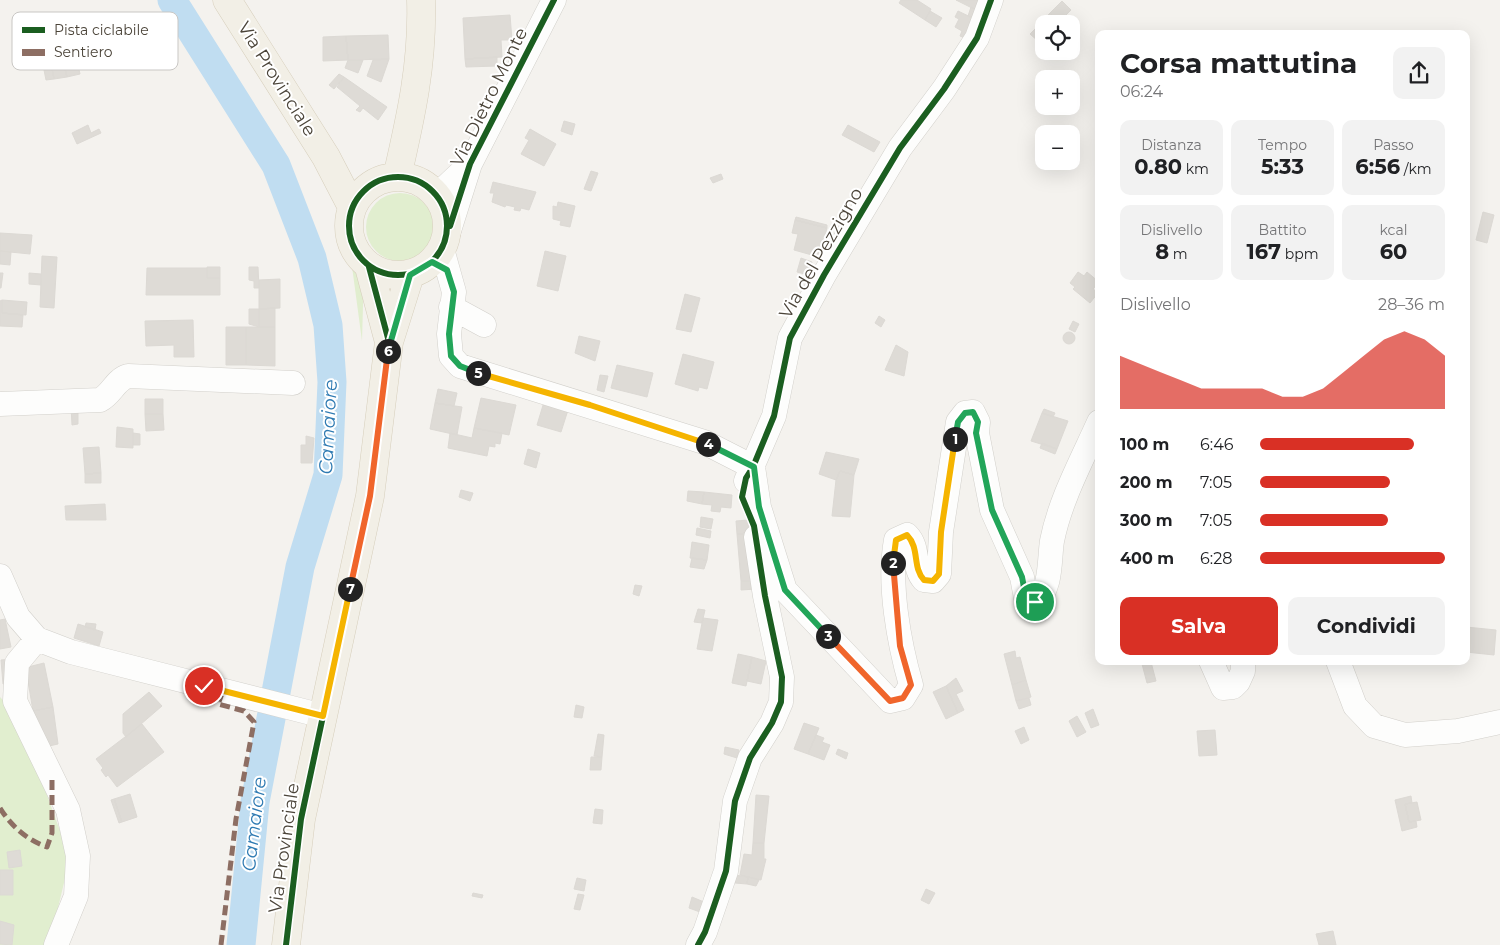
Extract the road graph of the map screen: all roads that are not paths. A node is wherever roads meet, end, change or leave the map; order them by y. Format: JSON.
{"nodes":[{"id":1,"x":227,"y":0,"type":"edge"},
{"id":2,"x":421,"y":0,"type":"edge"},
{"id":3,"x":554,"y":0,"type":"edge"},
{"id":4,"x":991,"y":0,"type":"edge"},
{"id":5,"x":416,"y":99,"type":"junction"},
{"id":6,"x":470,"y":164,"type":"junction"},
{"id":7,"x":397,"y":177,"type":"junction"},
{"id":8,"x":430,"y":189,"type":"junction"},
{"id":9,"x":360,"y":197,"type":"junction"},
{"id":10,"x":436,"y":259,"type":"junction"},
{"id":11,"x":370,"y":267,"type":"junction"},
{"id":12,"x":451,"y":308,"type":"junction"},
{"id":13,"x":484,"y":325,"type":"dead end"},
{"id":14,"x":389,"y":342,"type":"junction"},
{"id":15,"x":293,"y":383,"type":"dead end"},
{"id":16,"x":0,"y":404,"type":"edge"},
{"id":17,"x":1095,"y":431,"type":"edge"},
{"id":18,"x":754,"y":467,"type":"junction"},
{"id":19,"x":0,"y":576,"type":"edge"},
{"id":20,"x":37,"y":639,"type":"junction"},
{"id":21,"x":1213,"y":665,"type":"edge"},
{"id":22,"x":1242,"y":665,"type":"edge"},
{"id":23,"x":1340,"y":665,"type":"edge"},
{"id":24,"x":323,"y":716,"type":"junction"},
{"id":25,"x":1500,"y":722,"type":"edge"},
{"id":26,"x":56,"y":945,"type":"edge"},
{"id":27,"x":286,"y":945,"type":"edge"},
{"id":28,"x":698,"y":945,"type":"edge"}],
"edges":[{"from":1,"to":9,"type":"main road","name":"Via Provinciale"},
{"from":2,"to":5,"type":"main road"},
{"from":3,"to":6,"type":"street","name":"Via Dietro Monte"},
{"from":4,"to":18,"type":"street","name":"Via del Pezzigno"},
{"from":5,"to":7,"type":"main road"},
{"from":5,"to":8,"type":"main road","name":"Via Provinciale"},
{"from":6,"to":8,"type":"street","name":"Via Dietro Monte"},
{"from":6,"to":10,"type":"street","name":"Via Dietro Monte"},
{"from":7,"to":8,"type":"main road"},
{"from":7,"to":9,"type":"main road"},
{"from":8,"to":10,"type":"main road","name":"Via Provinciale"},
{"from":9,"to":11,"type":"main road","name":"Via Provinciale"},
{"from":10,"to":11,"type":"main road","name":"Via Provinciale"},
{"from":10,"to":12,"type":"street"},
{"from":10,"to":14,"type":"main road","name":"Via Provinciale"},
{"from":11,"to":14,"type":"main road","name":"Via Provinciale"},
{"from":12,"to":13,"type":"street"},
{"from":12,"to":18,"type":"street"},
{"from":14,"to":24,"type":"main road","name":"Via Provinciale"},
{"from":15,"to":16,"type":"street"},
{"from":17,"to":18,"type":"street"},
{"from":18,"to":28,"type":"street","name":"Via del Pezzigno"},
{"from":19,"to":20,"type":"street"},
{"from":20,"to":24,"type":"street"},
{"from":20,"to":26,"type":"street"},
{"from":21,"to":22,"type":"street"},
{"from":23,"to":25,"type":"street"},
{"from":24,"to":27,"type":"main road","name":"Via Provinciale"}]}
